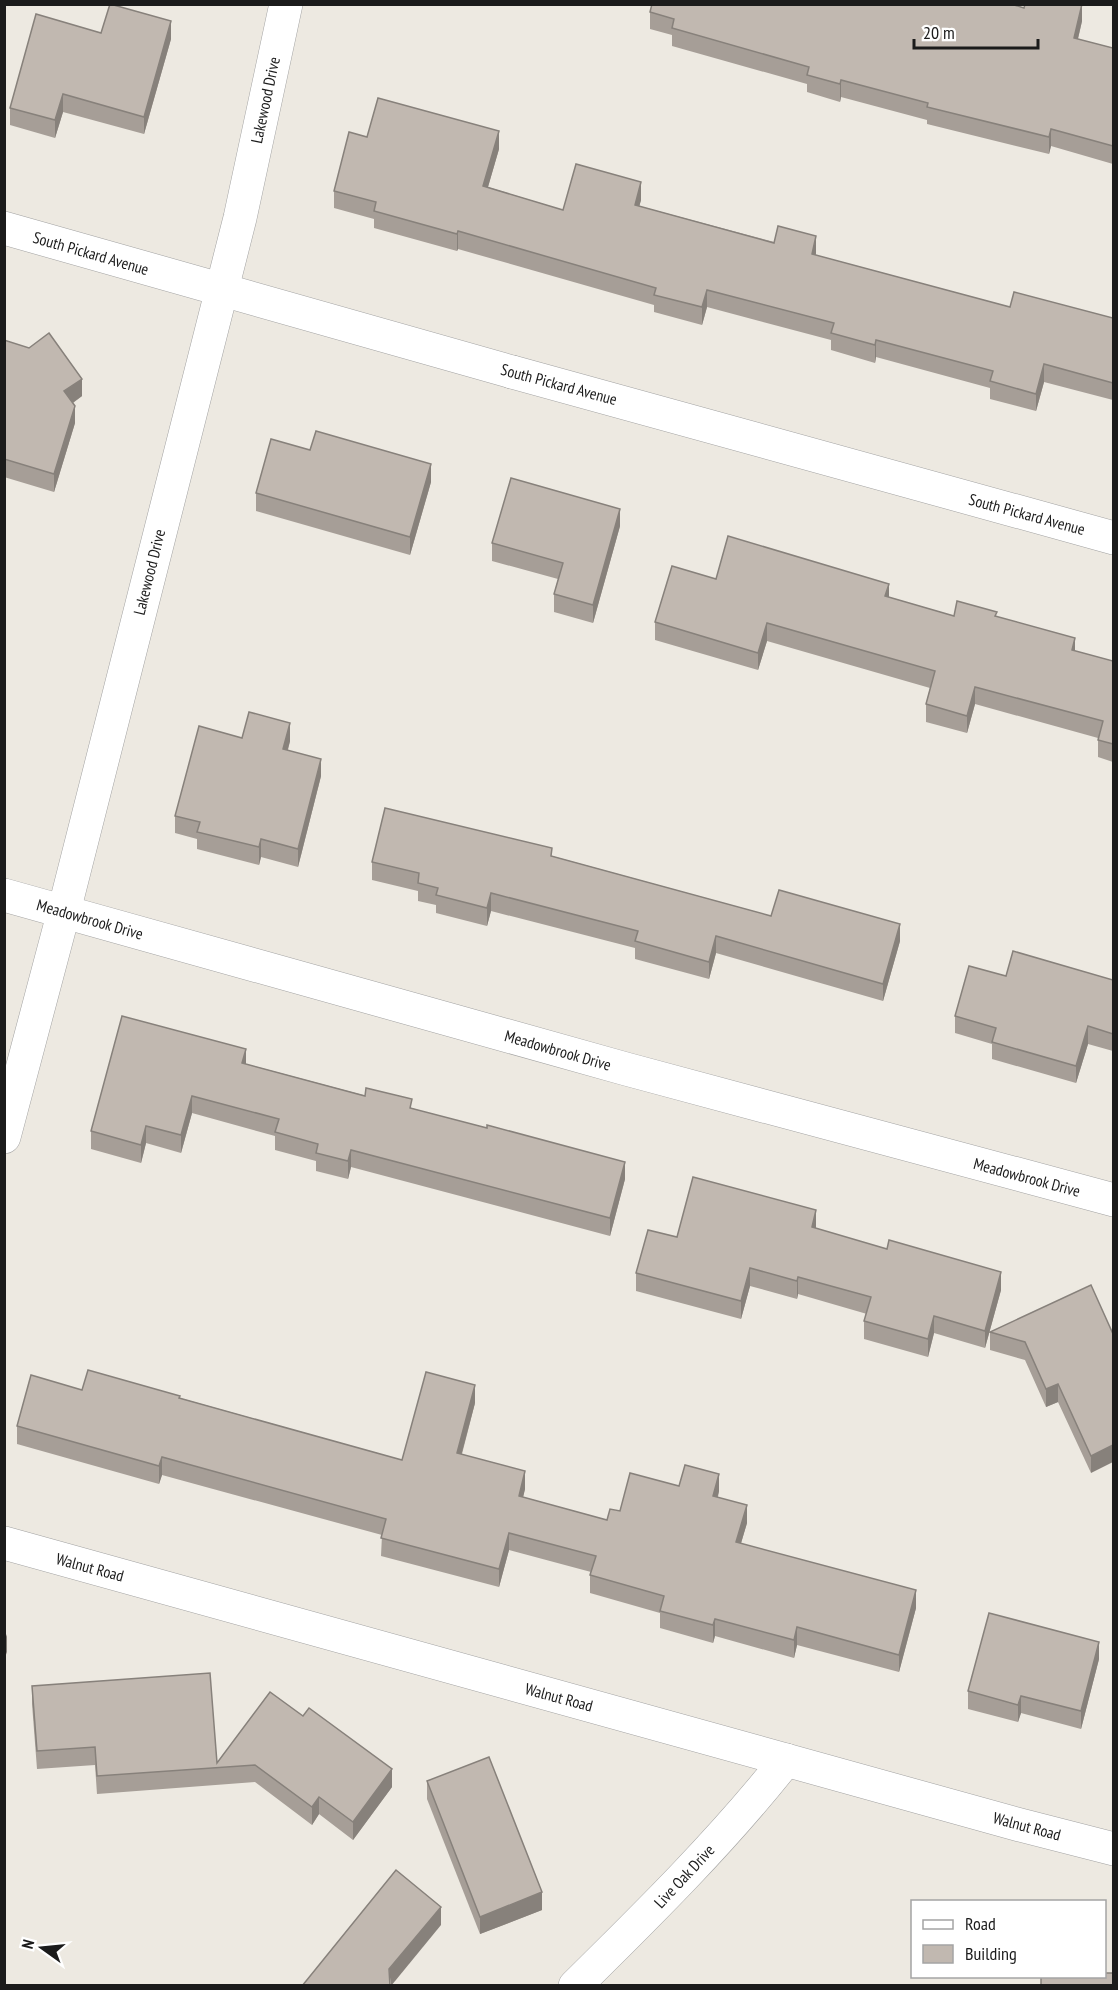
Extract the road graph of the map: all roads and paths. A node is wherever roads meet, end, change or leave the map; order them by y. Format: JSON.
{"nodes":[{"id":1,"x":286,"y":4,"type":"edge"},
{"id":2,"x":4,"y":228,"type":"edge"},
{"id":3,"x":220,"y":290,"type":"junction"},
{"id":4,"x":1113,"y":538,"type":"edge"},
{"id":5,"x":4,"y":895,"type":"edge"},
{"id":6,"x":64,"y":911,"type":"junction"},
{"id":7,"x":4,"y":1137,"type":"edge"},
{"id":8,"x":1113,"y":1200,"type":"edge"},
{"id":9,"x":4,"y":1543,"type":"edge"},
{"id":10,"x":786,"y":1760,"type":"junction"},
{"id":11,"x":1113,"y":1849,"type":"edge"},
{"id":12,"x":575,"y":1986,"type":"edge"}],
"edges":[{"from":1,"to":3,"type":"street","name":"Lakewood Drive"},
{"from":2,"to":3,"type":"street","name":"South Pickard Avenue"},
{"from":3,"to":4,"type":"street","name":"South Pickard Avenue"},
{"from":3,"to":6,"type":"street","name":"Lakewood Drive"},
{"from":5,"to":6,"type":"street","name":"Meadowbrook Drive"},
{"from":6,"to":7,"type":"street","name":"Lakewood Drive"},
{"from":6,"to":8,"type":"street","name":"Meadowbrook Drive"},
{"from":9,"to":10,"type":"street","name":"Walnut Road"},
{"from":10,"to":11,"type":"street","name":"Walnut Road"},
{"from":10,"to":12,"type":"street","name":"Live Oak Drive"}]}
